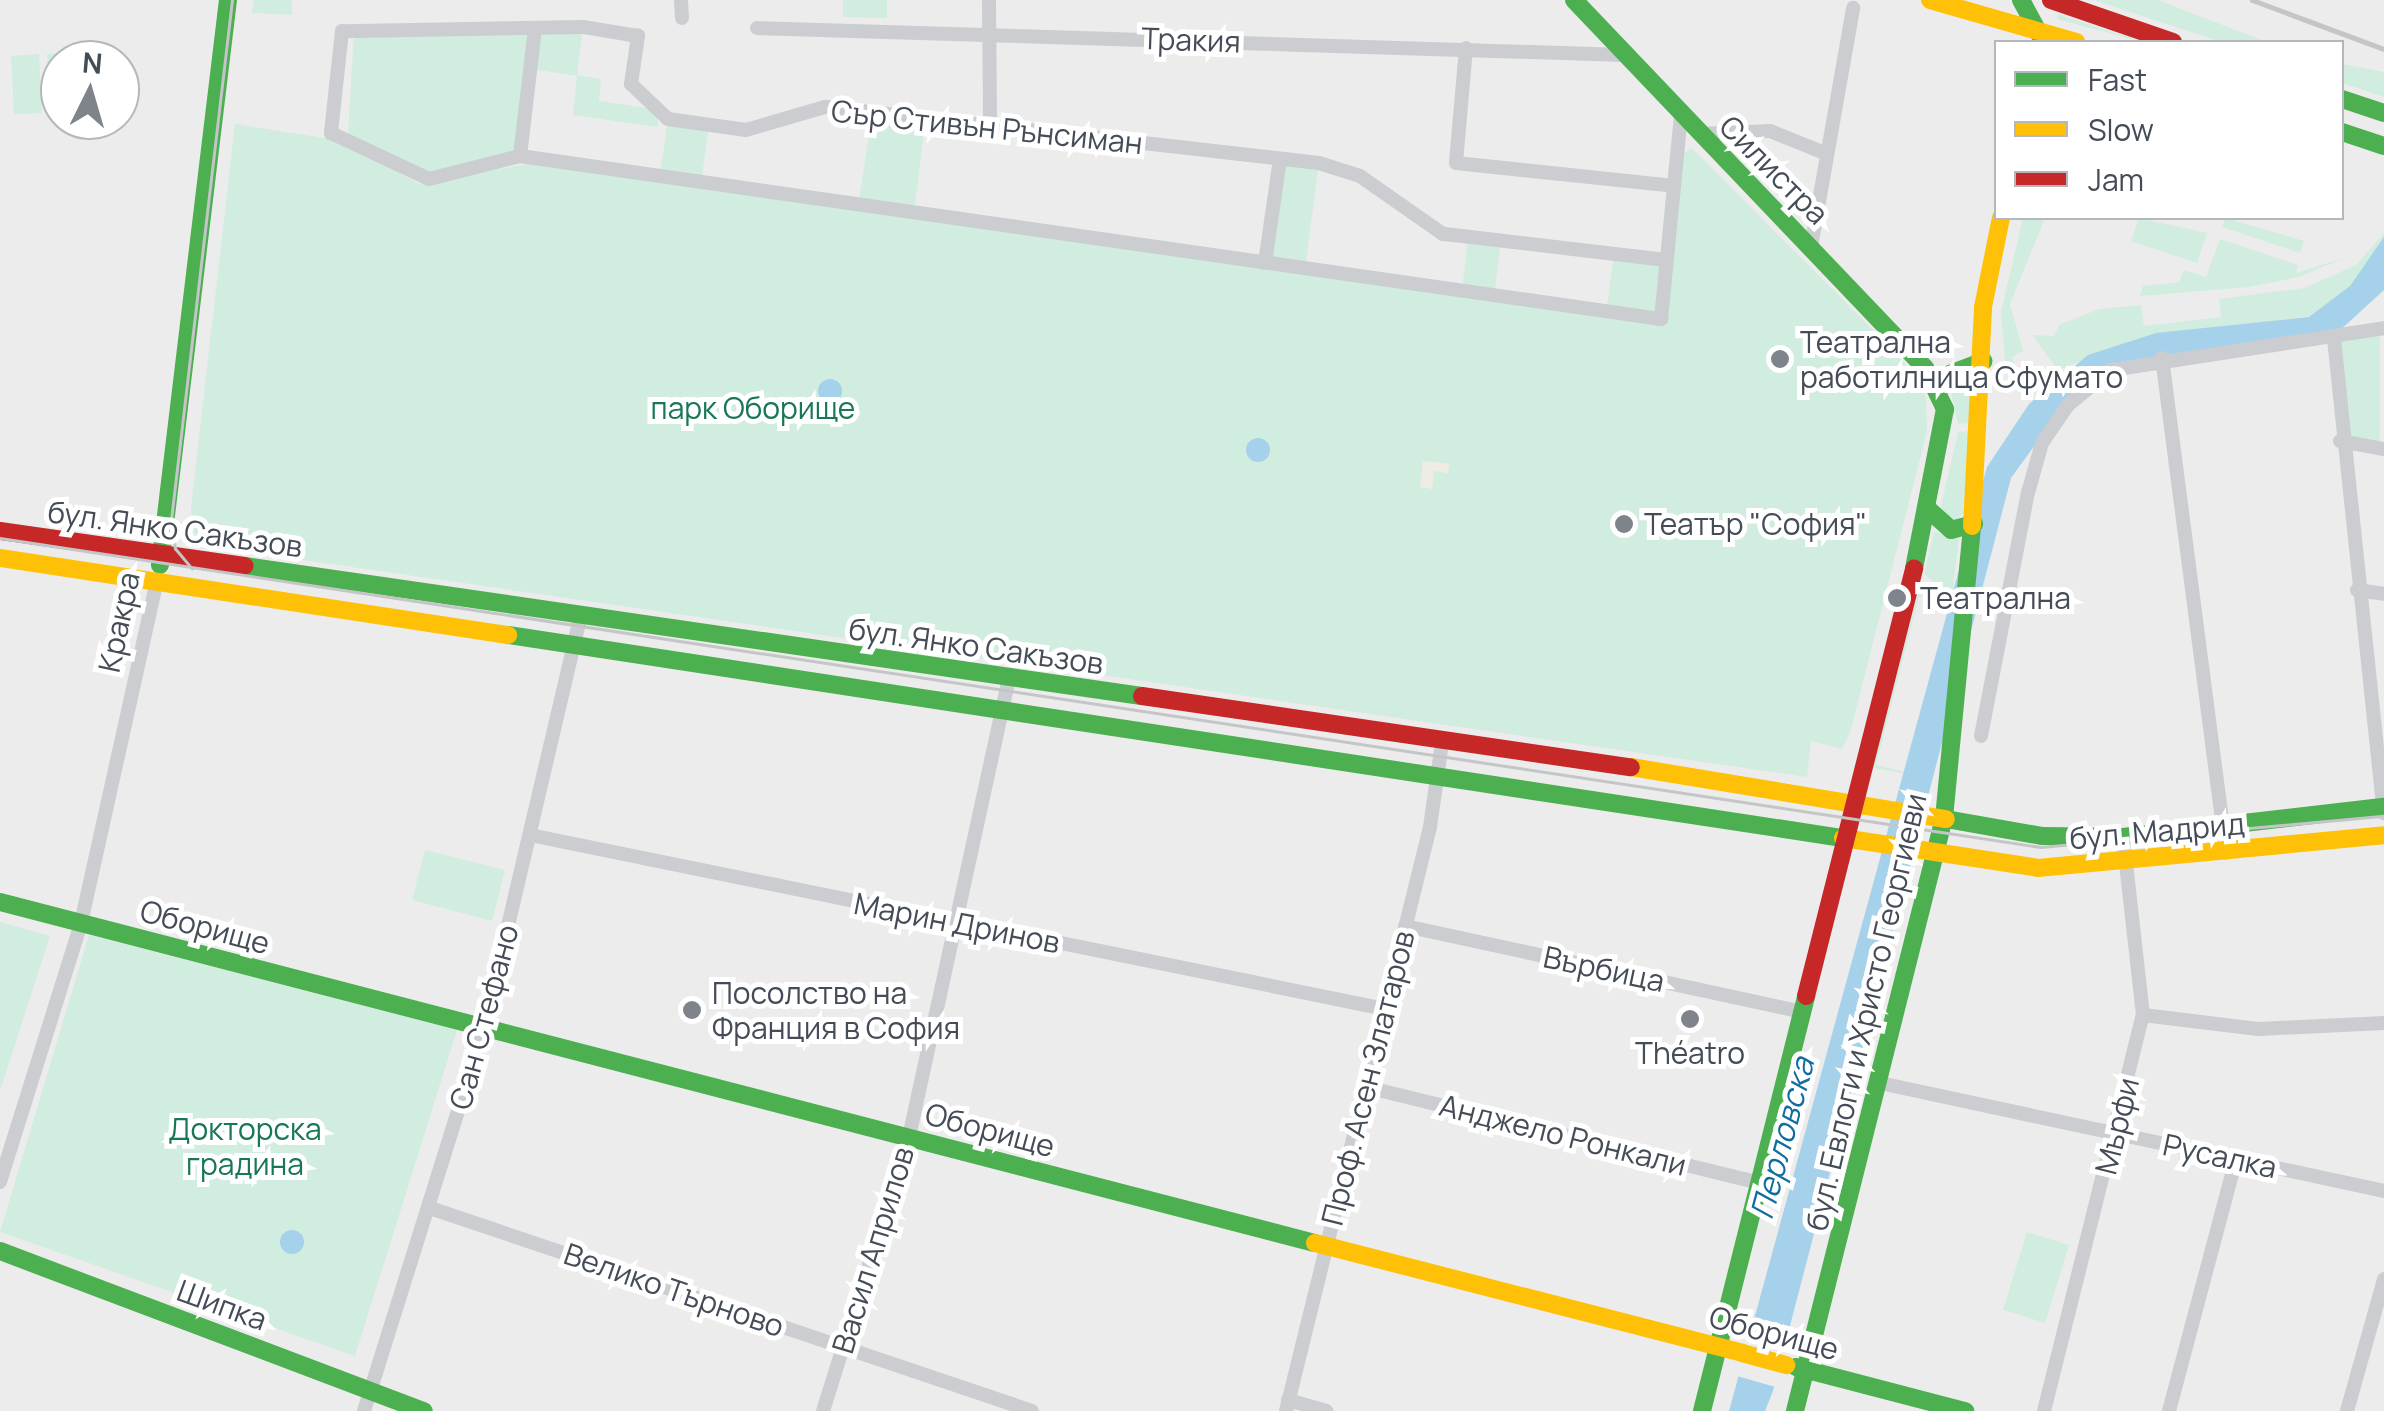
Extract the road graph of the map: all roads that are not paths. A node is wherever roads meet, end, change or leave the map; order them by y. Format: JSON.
{"nodes":[{"id":1,"x":228,"y":0,"type":"edge"},
{"id":2,"x":681,"y":0,"type":"edge"},
{"id":3,"x":989,"y":0,"type":"edge"},
{"id":4,"x":1574,"y":0,"type":"edge"},
{"id":5,"x":1930,"y":0,"type":"edge"},
{"id":6,"x":2021,"y":0,"type":"edge"},
{"id":7,"x":2051,"y":0,"type":"edge"},
{"id":8,"x":1853,"y":8,"type":"dead end"},
{"id":9,"x":682,"y":18,"type":"dead end"},
{"id":10,"x":536,"y":28,"type":"junction"},
{"id":11,"x":758,"y":28,"type":"dead end"},
{"id":12,"x":990,"y":34,"type":"junction"},
{"id":13,"x":2041,"y":38,"type":"edge"},
{"id":14,"x":2167,"y":40,"type":"edge"},
{"id":15,"x":1466,"y":48,"type":"junction"},
{"id":16,"x":1624,"y":56,"type":"junction"},
{"id":17,"x":2344,"y":100,"type":"edge"},
{"id":18,"x":2384,"y":113,"type":"edge"},
{"id":19,"x":1681,"y":114,"type":"junction"},
{"id":20,"x":990,"y":121,"type":"junction"},
{"id":21,"x":2344,"y":133,"type":"edge"},
{"id":22,"x":1699,"y":134,"type":"junction"},
{"id":23,"x":2384,"y":146,"type":"edge"},
{"id":24,"x":1827,"y":154,"type":"junction"},
{"id":25,"x":520,"y":156,"type":"junction"},
{"id":26,"x":1280,"y":159,"type":"junction"},
{"id":27,"x":1674,"y":186,"type":"junction"},
{"id":28,"x":2001,"y":220,"type":"edge"},
{"id":29,"x":1811,"y":247,"type":"junction"},
{"id":30,"x":1666,"y":260,"type":"junction"},
{"id":31,"x":1265,"y":263,"type":"junction"},
{"id":32,"x":2384,"y":328,"type":"edge"},
{"id":33,"x":2334,"y":339,"type":"junction"},
{"id":34,"x":2162,"y":358,"type":"junction"},
{"id":35,"x":1984,"y":362,"type":"junction"},
{"id":36,"x":1934,"y":380,"type":"junction"},
{"id":37,"x":2340,"y":441,"type":"junction"},
{"id":38,"x":2384,"y":449,"type":"edge"},
{"id":39,"x":1928,"y":508,"type":"junction"},
{"id":40,"x":1974,"y":524,"type":"junction"},
{"id":41,"x":0,"y":531,"type":"edge"},
{"id":42,"x":161,"y":554,"type":"junction"},
{"id":43,"x":0,"y":558,"type":"edge"},
{"id":44,"x":157,"y":581,"type":"junction"},
{"id":45,"x":2357,"y":590,"type":"junction"},
{"id":46,"x":2384,"y":594,"type":"edge"},
{"id":47,"x":581,"y":616,"type":"junction"},
{"id":48,"x":575,"y":643,"type":"junction"},
{"id":49,"x":1010,"y":679,"type":"junction"},
{"id":50,"x":1004,"y":706,"type":"junction"},
{"id":51,"x":1982,"y":736,"type":"dead end"},
{"id":52,"x":1442,"y":742,"type":"junction"},
{"id":53,"x":1438,"y":770,"type":"junction"},
{"id":54,"x":1856,"y":802,"type":"junction"},
{"id":55,"x":2384,"y":809,"type":"edge"},
{"id":56,"x":1944,"y":818,"type":"junction"},
{"id":57,"x":2222,"y":826,"type":"junction"},
{"id":58,"x":1848,"y":832,"type":"junction"},
{"id":59,"x":2384,"y":834,"type":"edge"},
{"id":60,"x":530,"y":836,"type":"junction"},
{"id":61,"x":2122,"y":837,"type":"junction"},
{"id":62,"x":1936,"y":849,"type":"junction"},
{"id":63,"x":2226,"y":854,"type":"junction"},
{"id":64,"x":2126,"y":865,"type":"junction"},
{"id":65,"x":0,"y":902,"type":"edge"},
{"id":66,"x":81,"y":923,"type":"junction"},
{"id":67,"x":958,"y":924,"type":"junction"},
{"id":68,"x":1405,"y":926,"type":"junction"},
{"id":69,"x":1385,"y":1009,"type":"junction"},
{"id":70,"x":1804,"y":1012,"type":"junction"},
{"id":71,"x":2143,"y":1015,"type":"junction"},
{"id":72,"x":2384,"y":1023,"type":"edge"},
{"id":73,"x":484,"y":1028,"type":"junction"},
{"id":74,"x":1880,"y":1082,"type":"junction"},
{"id":75,"x":1366,"y":1087,"type":"junction"},
{"id":76,"x":2116,"y":1133,"type":"junction"},
{"id":77,"x":908,"y":1137,"type":"junction"},
{"id":78,"x":2236,"y":1160,"type":"junction"},
{"id":79,"x":0,"y":1182,"type":"edge"},
{"id":80,"x":1761,"y":1183,"type":"junction"},
{"id":81,"x":2384,"y":1191,"type":"edge"},
{"id":82,"x":430,"y":1208,"type":"junction"},
{"id":83,"x":1326,"y":1246,"type":"junction"},
{"id":84,"x":0,"y":1251,"type":"edge"},
{"id":85,"x":2384,"y":1279,"type":"edge"},
{"id":86,"x":842,"y":1347,"type":"junction"},
{"id":87,"x":1720,"y":1348,"type":"junction"},
{"id":88,"x":1807,"y":1370,"type":"junction"},
{"id":89,"x":372,"y":1391,"type":"junction"},
{"id":90,"x":1287,"y":1406,"type":"edge"},
{"id":91,"x":364,"y":1411,"type":"edge"},
{"id":92,"x":424,"y":1411,"type":"edge"},
{"id":93,"x":822,"y":1411,"type":"edge"},
{"id":94,"x":1032,"y":1411,"type":"edge"},
{"id":95,"x":1326,"y":1411,"type":"edge"},
{"id":96,"x":1702,"y":1411,"type":"edge"},
{"id":97,"x":1795,"y":1411,"type":"edge"},
{"id":98,"x":1965,"y":1411,"type":"edge"},
{"id":99,"x":2044,"y":1411,"type":"edge"},
{"id":100,"x":2169,"y":1411,"type":"edge"},
{"id":101,"x":2347,"y":1411,"type":"edge"}],
"edges":[{"from":1,"to":42,"type":"main road","name":"Кракра"},
{"from":2,"to":9,"type":"street"},
{"from":3,"to":12,"type":"street"},
{"from":4,"to":16,"type":"main road","name":"Силистра"},
{"from":5,"to":13,"type":"main road"},
{"from":6,"to":13,"type":"main road"},
{"from":7,"to":14,"type":"main road"},
{"from":8,"to":24,"type":"street"},
{"from":10,"to":20,"type":"street","name":"Сър Стивън Рънсиман"},
{"from":10,"to":25,"type":"street"},
{"from":10,"to":25,"type":"street","name":"Сър Стивън Рънсиман"},
{"from":11,"to":12,"type":"street","name":"Тракия"},
{"from":12,"to":15,"type":"street","name":"Тракия"},
{"from":12,"to":20,"type":"street"},
{"from":15,"to":16,"type":"street","name":"Тракия"},
{"from":15,"to":27,"type":"street"},
{"from":16,"to":19,"type":"main road","name":"Силистра"},
{"from":17,"to":18,"type":"main road"},
{"from":19,"to":22,"type":"main road","name":"Силистра"},
{"from":19,"to":27,"type":"street"},
{"from":20,"to":26,"type":"street","name":"Сър Стивън Рънсиман"},
{"from":21,"to":23,"type":"main road"},
{"from":22,"to":24,"type":"street"},
{"from":22,"to":29,"type":"main road","name":"Силистра"},
{"from":24,"to":29,"type":"street"},
{"from":25,"to":31,"type":"street"},
{"from":26,"to":30,"type":"street","name":"Сър Стивън Рънсиман"},
{"from":26,"to":31,"type":"street"},
{"from":27,"to":30,"type":"street"},
{"from":28,"to":35,"type":"main road","name":"бул. Евлоги и Христо Георгиеви"},
{"from":29,"to":36,"type":"main road","name":"Силистра"},
{"from":30,"to":31,"type":"street"},
{"from":32,"to":33,"type":"street"},
{"from":33,"to":34,"type":"street"},
{"from":33,"to":37,"type":"street"},
{"from":34,"to":51,"type":"street"},
{"from":34,"to":57,"type":"street"},
{"from":35,"to":36,"type":"main road"},
{"from":35,"to":40,"type":"main road","name":"бул. Евлоги и Христо Георгиеви"},
{"from":36,"to":39,"type":"main road","name":"бул. Евлоги и Христо Георгиеви"},
{"from":37,"to":38,"type":"street"},
{"from":37,"to":45,"type":"street"},
{"from":39,"to":40,"type":"main road"},
{"from":39,"to":54,"type":"main road","name":"бул. Евлоги и Христо Георгиеви"},
{"from":40,"to":56,"type":"main road","name":"бул. Евлоги и Христо Георгиеви"},
{"from":41,"to":42,"type":"main road","name":"бул. Янко Сакъзов"},
{"from":42,"to":44,"type":"main road","name":"Кракра"},
{"from":42,"to":47,"type":"main road","name":"бул. Янко Сакъзов"},
{"from":43,"to":44,"type":"main road","name":"бул. Янко Сакъзов"},
{"from":44,"to":48,"type":"main road","name":"бул. Янко Сакъзов"},
{"from":44,"to":66,"type":"street","name":"Кракра"},
{"from":45,"to":46,"type":"street"},
{"from":45,"to":55,"type":"street"},
{"from":47,"to":48,"type":"street","name":"Сан Стефано"},
{"from":47,"to":49,"type":"main road","name":"бул. Янко Сакъзов"},
{"from":48,"to":50,"type":"main road","name":"бул. Янко Сакъзов"},
{"from":48,"to":60,"type":"street","name":"Сан Стефано"},
{"from":49,"to":50,"type":"street","name":"Васил Априлов"},
{"from":49,"to":52,"type":"main road","name":"бул. Янко Сакъзов"},
{"from":50,"to":53,"type":"main road","name":"бул. Янко Сакъзов"},
{"from":50,"to":67,"type":"street","name":"Васил Априлов"},
{"from":52,"to":53,"type":"street","name":"Проф. Асен Златаров"},
{"from":52,"to":54,"type":"main road","name":"бул. Янко Сакъзов"},
{"from":53,"to":58,"type":"main road","name":"бул. Янко Сакъзов"},
{"from":53,"to":68,"type":"street","name":"Проф. Асен Златаров"},
{"from":54,"to":56,"type":"main road","name":"бул. Янко Сакъзов"},
{"from":54,"to":58,"type":"main road","name":"бул. Евлоги и Христо Георгиеви"},
{"from":55,"to":57,"type":"main road","name":"бул. Мадрид"},
{"from":56,"to":61,"type":"main road","name":"бул. Мадрид"},
{"from":56,"to":62,"type":"main road","name":"бул. Евлоги и Христо Георгиеви"},
{"from":57,"to":61,"type":"main road","name":"бул. Мадрид"},
{"from":57,"to":63,"type":"street"},
{"from":58,"to":62,"type":"main road","name":"бул. Янко Сакъзов"},
{"from":58,"to":70,"type":"main road","name":"бул. Евлоги и Христо Георгиеви"},
{"from":59,"to":63,"type":"main road","name":"бул. Мадрид"},
{"from":60,"to":67,"type":"street","name":"Марин Дринов"},
{"from":60,"to":73,"type":"street","name":"Сан Стефано"},
{"from":61,"to":64,"type":"street","name":"Мърфи"},
{"from":62,"to":64,"type":"main road","name":"бул. Мадрид"},
{"from":62,"to":74,"type":"main road","name":"бул. Евлоги и Христо Георгиеви"},
{"from":63,"to":64,"type":"main road","name":"бул. Мадрид"},
{"from":64,"to":71,"type":"street","name":"Мърфи"},
{"from":65,"to":66,"type":"main road","name":"Оборище"},
{"from":66,"to":73,"type":"main road","name":"Оборище"},
{"from":66,"to":79,"type":"street","name":"Кракра"},
{"from":67,"to":69,"type":"street","name":"Марин Дринов"},
{"from":67,"to":77,"type":"street","name":"Васил Априлов"},
{"from":68,"to":69,"type":"street","name":"Проф. Асен Златаров"},
{"from":68,"to":70,"type":"street","name":"Върбица"},
{"from":69,"to":75,"type":"street","name":"Проф. Асен Златаров"},
{"from":70,"to":80,"type":"main road","name":"бул. Евлоги и Христо Георгиеви"},
{"from":71,"to":72,"type":"street"},
{"from":71,"to":76,"type":"street","name":"Мърфи"},
{"from":73,"to":77,"type":"main road","name":"Оборище"},
{"from":73,"to":82,"type":"street","name":"Сан Стефано"},
{"from":74,"to":76,"type":"street","name":"Русалка"},
{"from":74,"to":88,"type":"main road","name":"бул. Евлоги и Христо Георгиеви"},
{"from":75,"to":80,"type":"street","name":"Анджело Ронкали"},
{"from":75,"to":83,"type":"street","name":"Проф. Асен Златаров"},
{"from":76,"to":78,"type":"street","name":"Русалка"},
{"from":76,"to":99,"type":"street","name":"Мърфи"},
{"from":77,"to":83,"type":"main road","name":"Оборище"},
{"from":77,"to":86,"type":"street","name":"Васил Априлов"},
{"from":78,"to":81,"type":"street","name":"Русалка"},
{"from":78,"to":100,"type":"street"},
{"from":80,"to":87,"type":"main road","name":"бул. Евлоги и Христо Георгиеви"},
{"from":82,"to":86,"type":"street","name":"Велико Търново"},
{"from":82,"to":89,"type":"street","name":"Сан Стефано"},
{"from":83,"to":87,"type":"main road","name":"Оборище"},
{"from":83,"to":90,"type":"street","name":"Проф. Асен Златаров"},
{"from":84,"to":89,"type":"main road","name":"Шипка"},
{"from":85,"to":101,"type":"street"},
{"from":86,"to":93,"type":"street","name":"Васил Априлов"},
{"from":86,"to":94,"type":"street","name":"Велико Търново"},
{"from":87,"to":88,"type":"main road","name":"Оборище","bridge":true},
{"from":87,"to":96,"type":"main road","name":"бул. Евлоги и Христо Георгиеви"},
{"from":88,"to":97,"type":"main road","name":"бул. Евлоги и Христо Георгиеви"},
{"from":88,"to":98,"type":"main road","name":"Оборище"},
{"from":89,"to":91,"type":"street","name":"Сан Стефано"},
{"from":89,"to":92,"type":"main road","name":"Шипка"},
{"from":90,"to":95,"type":"street"}]}
